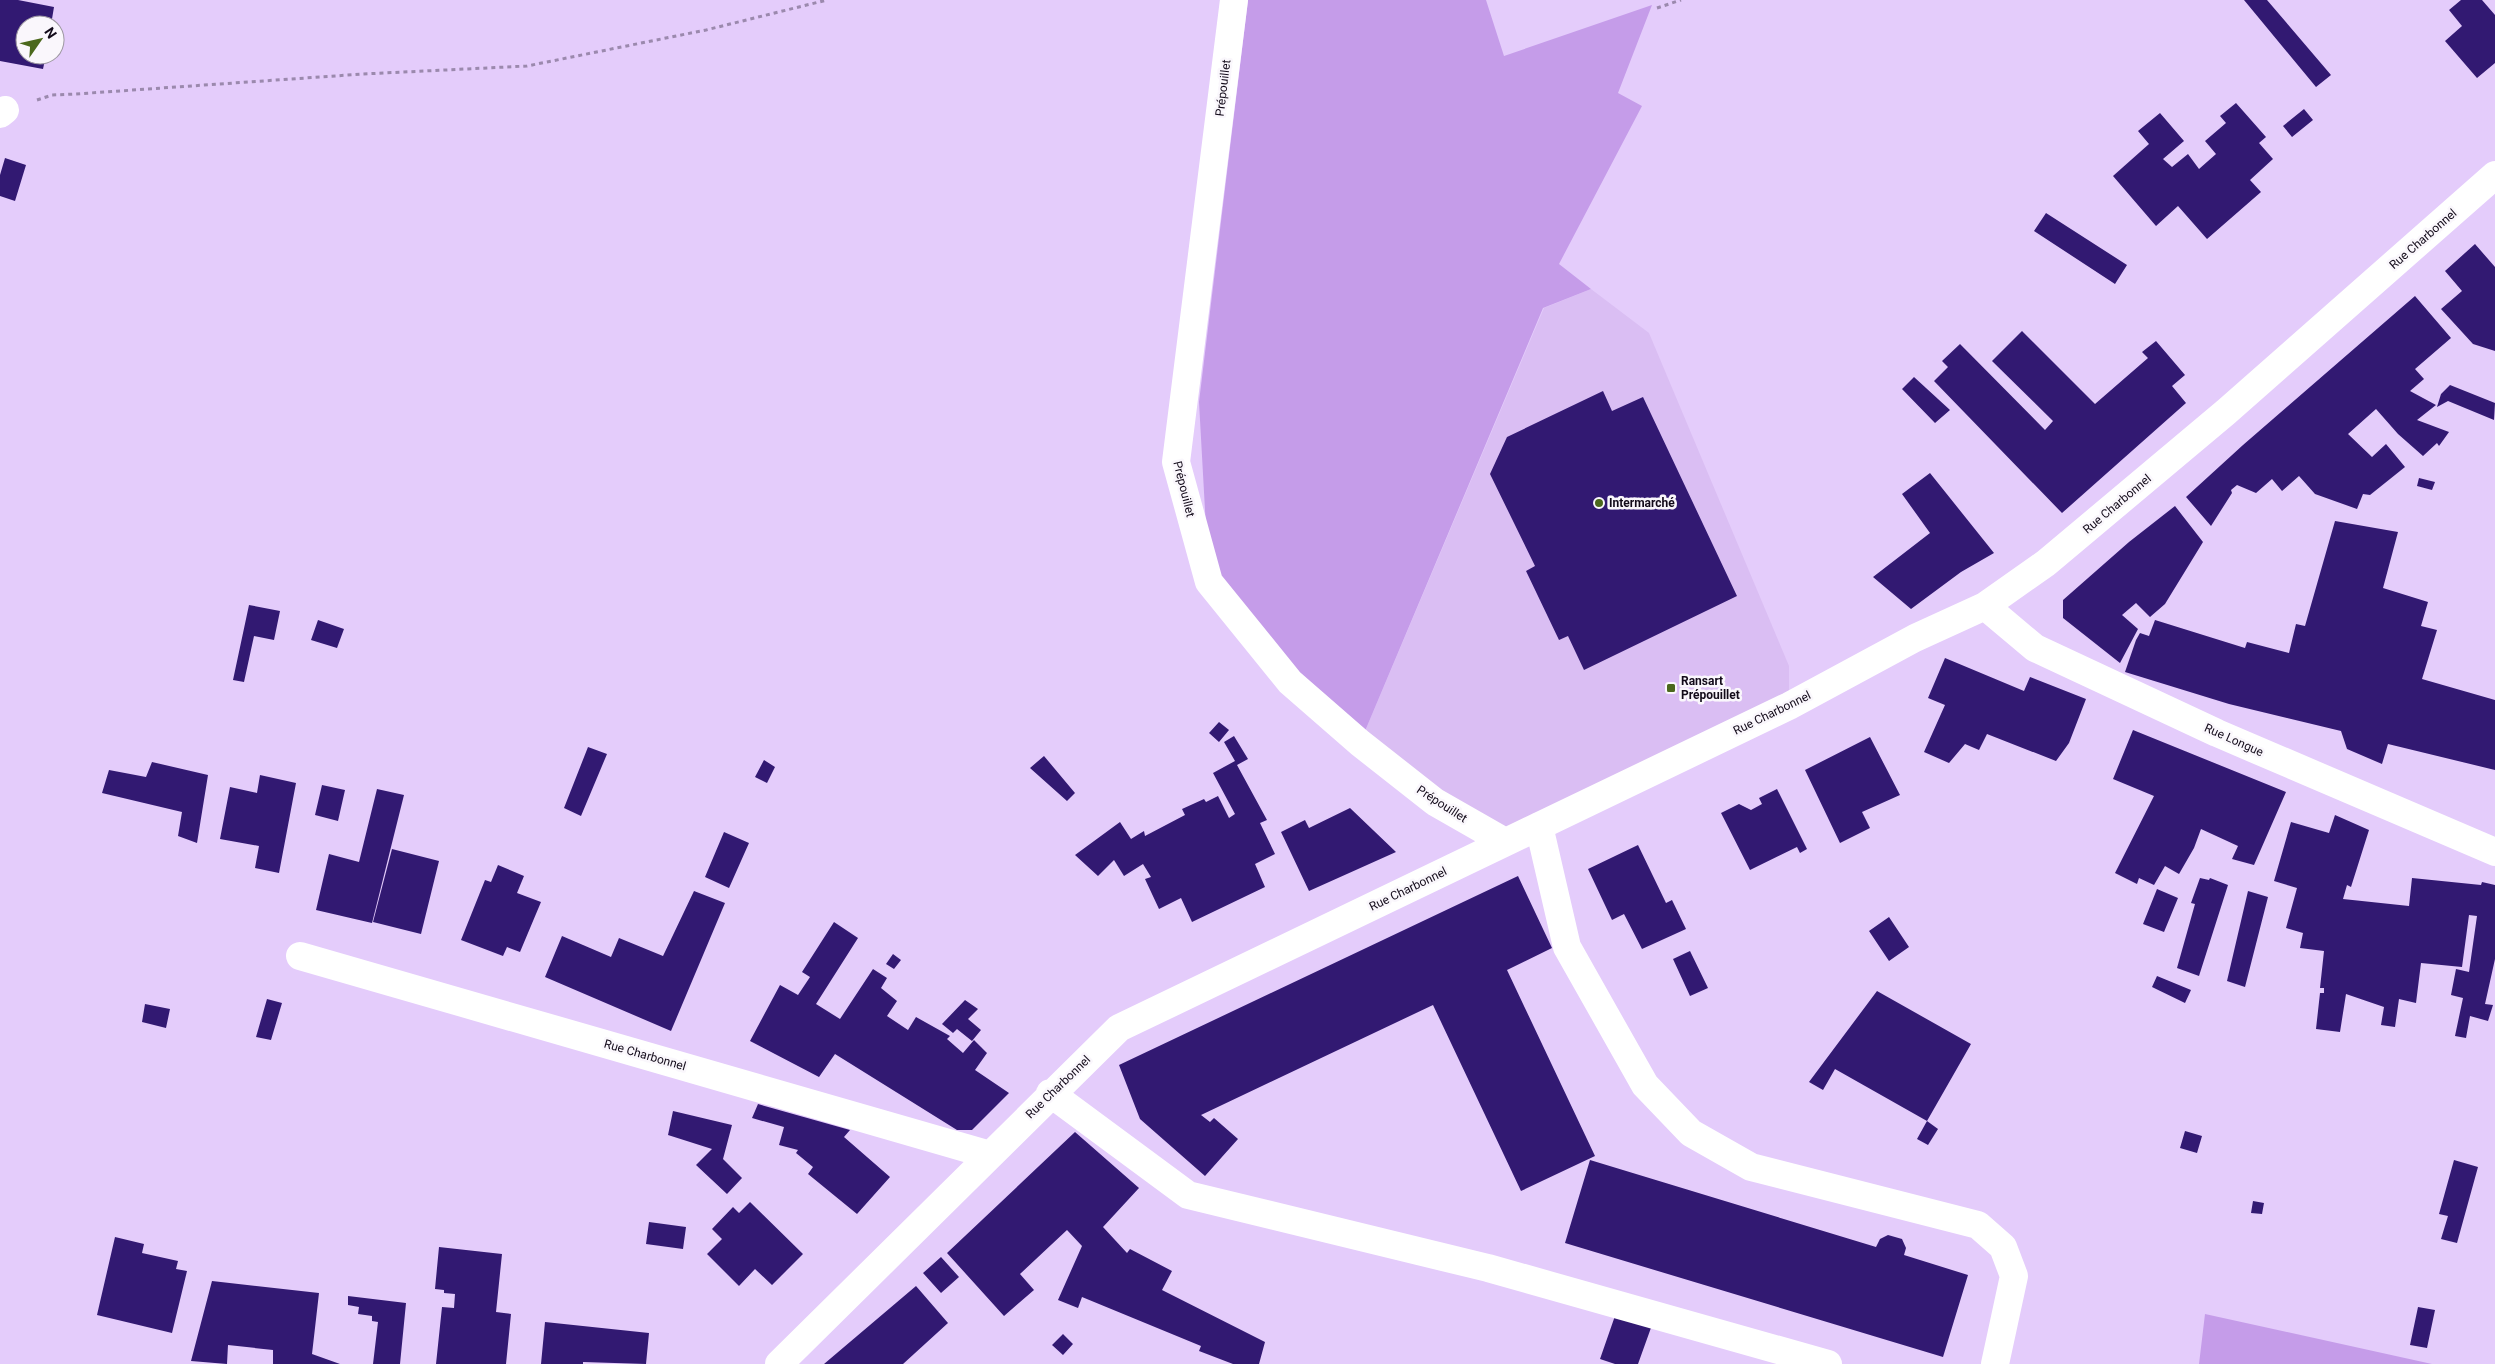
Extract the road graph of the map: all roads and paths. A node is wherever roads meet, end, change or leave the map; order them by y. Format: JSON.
{"nodes":[{"id":1,"x":827,"y":0,"type":"edge"},
{"id":2,"x":1234,"y":0,"type":"edge"},
{"id":3,"x":1680,"y":0,"type":"edge"},
{"id":4,"x":1657,"y":8,"type":"dead end"},
{"id":5,"x":3,"y":112,"type":"edge"},
{"id":6,"x":2495,"y":175,"type":"edge"},
{"id":7,"x":1985,"y":606,"type":"junction"},
{"id":8,"x":1539,"y":826,"type":"junction"},
{"id":9,"x":1505,"y":842,"type":"junction"},
{"id":10,"x":2495,"y":852,"type":"edge"},
{"id":11,"x":300,"y":956,"type":"dead end"},
{"id":12,"x":1050,"y":1093,"type":"junction"},
{"id":13,"x":990,"y":1155,"type":"junction"},
{"id":14,"x":778,"y":1364,"type":"edge"},
{"id":15,"x":1828,"y":1364,"type":"edge"},
{"id":16,"x":1995,"y":1364,"type":"edge"}],
"edges":[{"from":1,"to":5,"type":"path"},
{"from":2,"to":9,"type":"street","name":"Prépouillet"},
{"from":3,"to":4,"type":"path"},
{"from":6,"to":7,"type":"street","name":"Rue Charbonnel"},
{"from":7,"to":8,"type":"street","name":"Rue Charbonnel"},
{"from":7,"to":10,"type":"street","name":"Rue Longue"},
{"from":8,"to":9,"type":"street","name":"Rue Charbonnel"},
{"from":8,"to":16,"type":"street"},
{"from":9,"to":12,"type":"street","name":"Rue Charbonnel"},
{"from":11,"to":13,"type":"street","name":"Rue Charbonnel"},
{"from":12,"to":13,"type":"street","name":"Rue Charbonnel"},
{"from":12,"to":15,"type":"street"},
{"from":13,"to":14,"type":"street","name":"Rue Charbonnel"}]}
